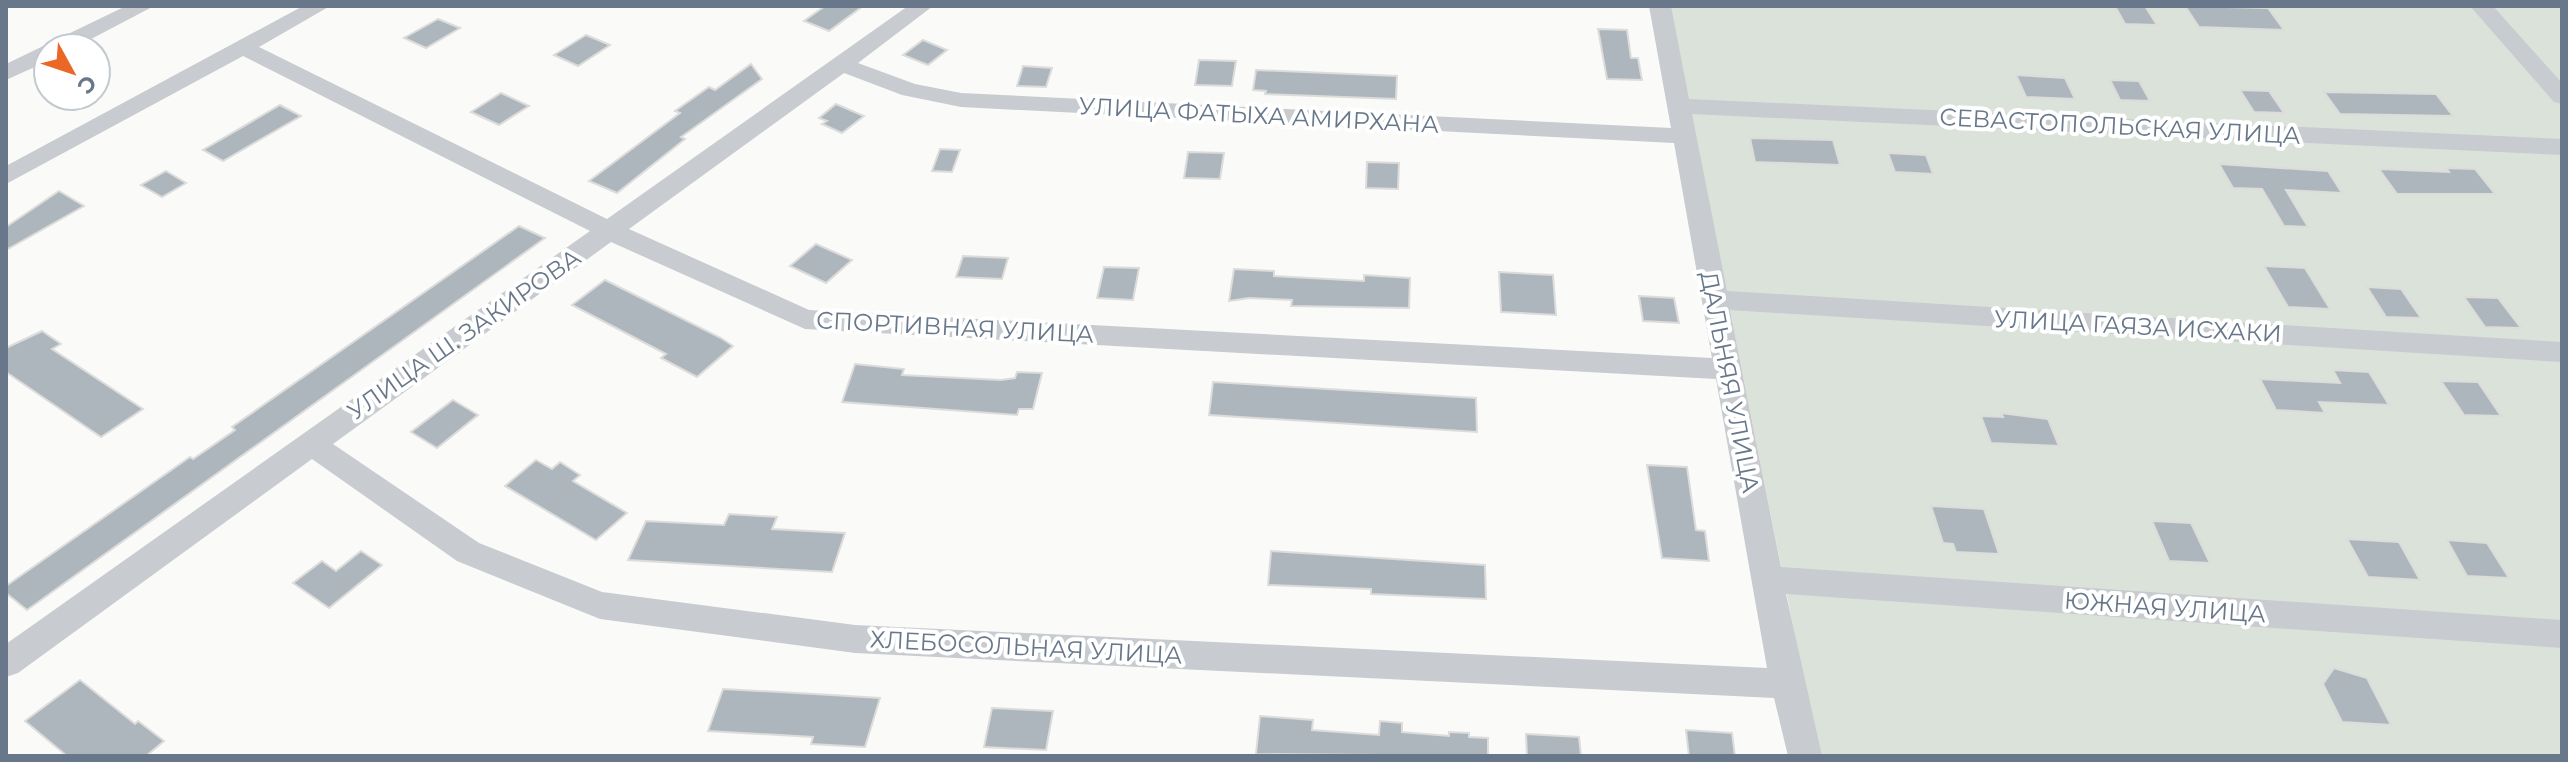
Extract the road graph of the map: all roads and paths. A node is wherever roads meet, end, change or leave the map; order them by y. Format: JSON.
{"nodes":[{"id":1,"x":143,"y":6,"type":"edge"},
{"id":2,"x":319,"y":6,"type":"edge"},
{"id":3,"x":922,"y":6,"type":"edge"},
{"id":4,"x":1660,"y":6,"type":"edge"},
{"id":5,"x":2481,"y":6,"type":"edge"},
{"id":6,"x":90,"y":32,"type":"edge"},
{"id":7,"x":243,"y":48,"type":"junction"},
{"id":8,"x":32,"y":60,"type":"edge"},
{"id":9,"x":840,"y":64,"type":"junction"},
{"id":10,"x":6,"y":73,"type":"edge"},
{"id":11,"x":2562,"y":97,"type":"edge"},
{"id":12,"x":1679,"y":106,"type":"junction"},
{"id":13,"x":1684,"y":136,"type":"junction"},
{"id":14,"x":2562,"y":147,"type":"edge"},
{"id":15,"x":6,"y":176,"type":"edge"},
{"id":16,"x":610,"y":231,"type":"junction"},
{"id":17,"x":1715,"y":300,"type":"junction"},
{"id":18,"x":2562,"y":352,"type":"edge"},
{"id":19,"x":1728,"y":369,"type":"junction"},
{"id":20,"x":310,"y":443,"type":"junction"},
{"id":21,"x":1767,"y":579,"type":"junction"},
{"id":22,"x":2562,"y":634,"type":"edge"},
{"id":23,"x":6,"y":663,"type":"edge"},
{"id":24,"x":1787,"y":684,"type":"junction"},
{"id":25,"x":1805,"y":756,"type":"edge"}],
"edges":[{"from":1,"to":6,"type":"street"},
{"from":2,"to":7,"type":"street"},
{"from":3,"to":9,"type":"street","name":"УЛИЦА Ш. ЗАКИРОВА"},
{"from":4,"to":12,"type":"street","name":"ДАЛЬНЯЯ УЛИЦА"},
{"from":5,"to":11,"type":"street"},
{"from":7,"to":15,"type":"street"},
{"from":7,"to":16,"type":"street","name":"СПОРТИВНАЯ УЛИЦА"},
{"from":8,"to":10,"type":"street"},
{"from":9,"to":13,"type":"street","name":"УЛИЦА ФАТЫХА АМИРХАНА"},
{"from":9,"to":16,"type":"street","name":"УЛИЦА Ш. ЗАКИРОВА"},
{"from":12,"to":13,"type":"street","name":"ДАЛЬНЯЯ УЛИЦА"},
{"from":12,"to":14,"type":"street","name":"СЕВАСТОПОЛЬСКАЯ УЛИЦА"},
{"from":13,"to":17,"type":"street","name":"ДАЛЬНЯЯ УЛИЦА"},
{"from":16,"to":19,"type":"street","name":"СПОРТИВНАЯ УЛИЦА"},
{"from":16,"to":20,"type":"street","name":"УЛИЦА Ш. ЗАКИРОВА"},
{"from":17,"to":18,"type":"street","name":"УЛИЦА ГАЯЗА ИСХАКИ"},
{"from":17,"to":19,"type":"street","name":"ДАЛЬНЯЯ УЛИЦА"},
{"from":19,"to":21,"type":"street","name":"ДАЛЬНЯЯ УЛИЦА"},
{"from":20,"to":23,"type":"street","name":"УЛИЦА Ш. ЗАКИРОВА"},
{"from":20,"to":24,"type":"street","name":"ХЛЕБОСОЛЬНАЯ УЛИЦА"},
{"from":21,"to":22,"type":"street","name":"ЮЖНАЯ УЛИЦА"},
{"from":21,"to":24,"type":"street","name":"ДАЛЬНЯЯ УЛИЦА"},
{"from":24,"to":25,"type":"street","name":"ДАЛЬНЯЯ УЛИЦА"}]}
